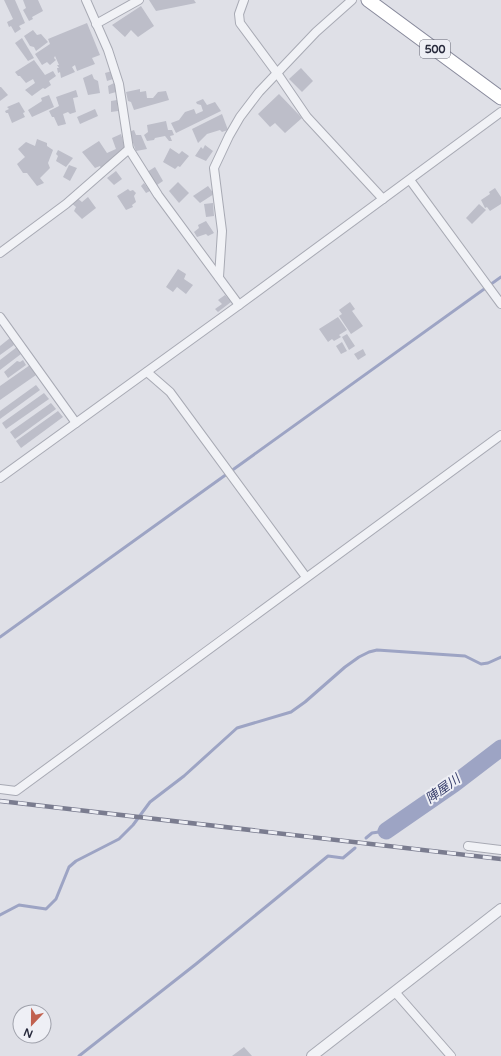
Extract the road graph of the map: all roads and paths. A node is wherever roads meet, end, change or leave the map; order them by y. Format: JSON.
{"nodes":[{"id":1,"x":86,"y":0,"type":"edge"},
{"id":2,"x":139,"y":0,"type":"edge"},
{"id":3,"x":244,"y":0,"type":"edge"},
{"id":4,"x":352,"y":0,"type":"edge"},
{"id":5,"x":368,"y":0,"type":"edge"},
{"id":6,"x":96,"y":24,"type":"junction"},
{"id":7,"x":277,"y":73,"type":"junction"},
{"id":8,"x":501,"y":98,"type":"edge"},
{"id":9,"x":501,"y":112,"type":"edge"},
{"id":10,"x":129,"y":149,"type":"junction"},
{"id":11,"x":410,"y":180,"type":"junction"},
{"id":12,"x":384,"y":199,"type":"junction"},
{"id":13,"x":0,"y":253,"type":"edge"},
{"id":14,"x":219,"y":277,"type":"junction"},
{"id":15,"x":501,"y":304,"type":"edge"},
{"id":16,"x":239,"y":305,"type":"junction"},
{"id":17,"x":0,"y":317,"type":"edge"},
{"id":18,"x":147,"y":372,"type":"junction"},
{"id":19,"x":76,"y":423,"type":"junction"},
{"id":20,"x":501,"y":435,"type":"edge"},
{"id":21,"x":0,"y":478,"type":"edge"},
{"id":22,"x":306,"y":577,"type":"junction"},
{"id":23,"x":0,"y":789,"type":"edge"},
{"id":24,"x":468,"y":846,"type":"dead end"},
{"id":25,"x":501,"y":850,"type":"edge"},
{"id":26,"x":501,"y":909,"type":"edge"},
{"id":27,"x":395,"y":992,"type":"junction"},
{"id":28,"x":312,"y":1056,"type":"edge"},
{"id":29,"x":451,"y":1056,"type":"edge"}],
"edges":[{"from":1,"to":6,"type":"street"},
{"from":2,"to":6,"type":"street"},
{"from":3,"to":7,"type":"street"},
{"from":4,"to":7,"type":"street"},
{"from":5,"to":8,"type":"highway","number":"500"},
{"from":6,"to":10,"type":"street"},
{"from":7,"to":12,"type":"street"},
{"from":7,"to":14,"type":"street"},
{"from":9,"to":11,"type":"street"},
{"from":10,"to":13,"type":"street"},
{"from":10,"to":14,"type":"street"},
{"from":11,"to":12,"type":"street"},
{"from":11,"to":15,"type":"street"},
{"from":12,"to":16,"type":"street"},
{"from":14,"to":16,"type":"street"},
{"from":16,"to":18,"type":"street"},
{"from":17,"to":19,"type":"street"},
{"from":18,"to":19,"type":"street"},
{"from":18,"to":22,"type":"street"},
{"from":19,"to":21,"type":"street"},
{"from":20,"to":22,"type":"street"},
{"from":22,"to":23,"type":"street"},
{"from":24,"to":25,"type":"street"},
{"from":26,"to":27,"type":"street"},
{"from":27,"to":28,"type":"street"},
{"from":27,"to":29,"type":"street"}]}
